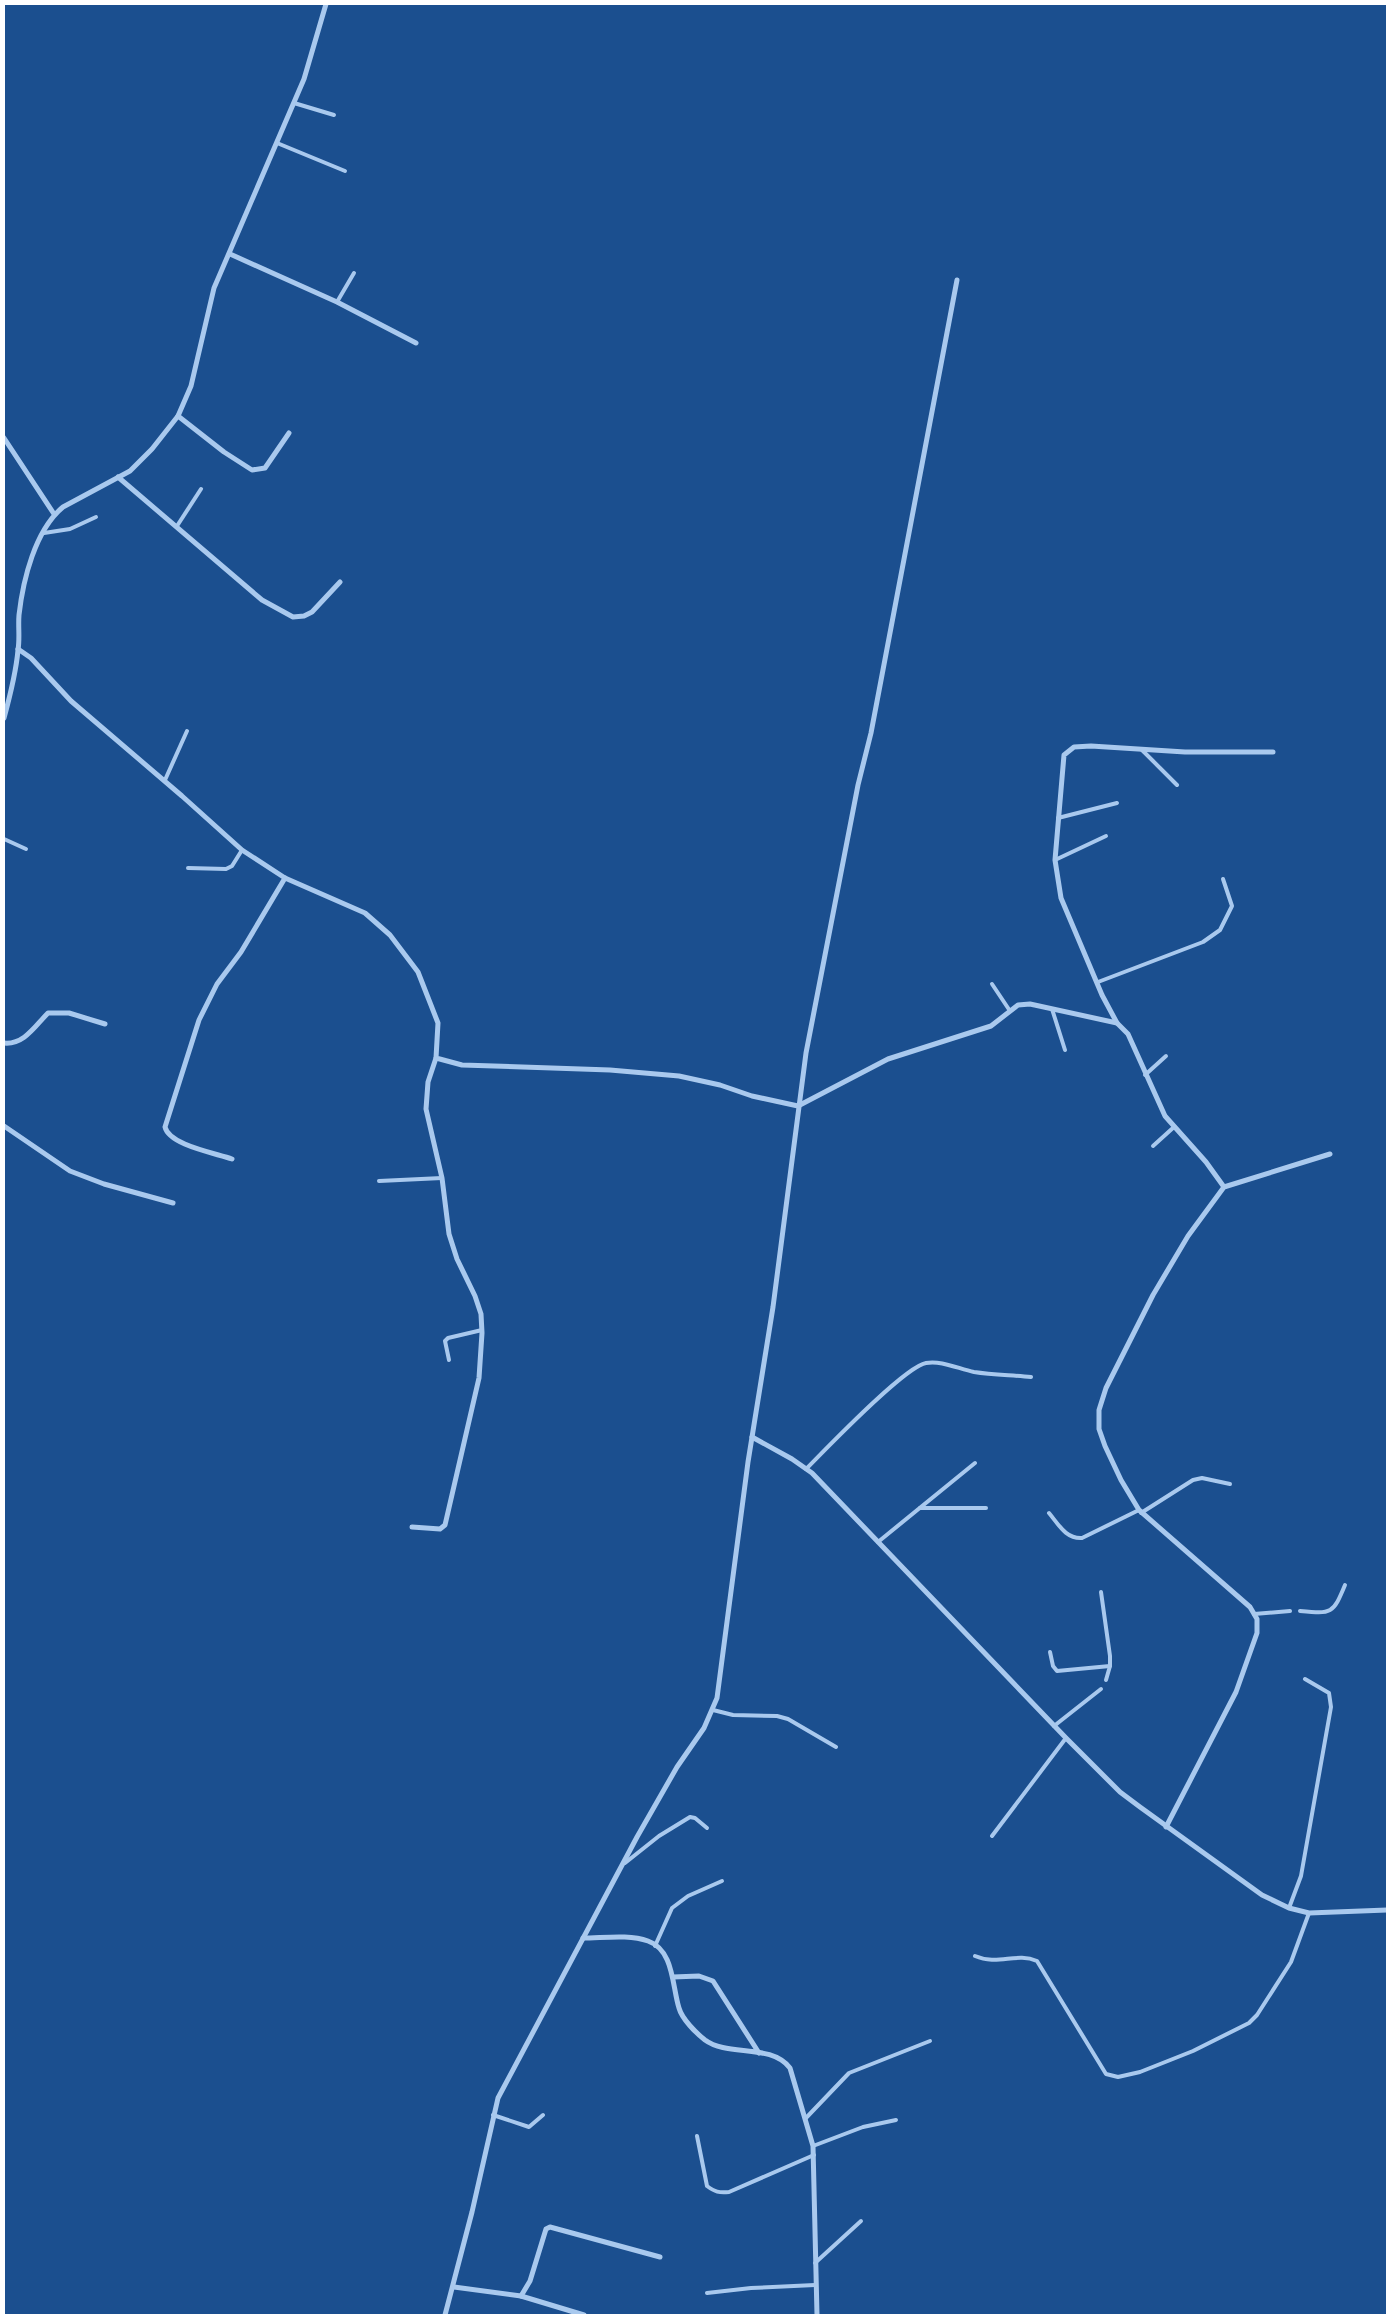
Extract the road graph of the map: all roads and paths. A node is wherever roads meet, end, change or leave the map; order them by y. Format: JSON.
{"nodes":[{"id":1,"x":326,"y":4,"type":"edge"},
{"id":2,"x":294,"y":103,"type":"junction"},
{"id":3,"x":334,"y":115,"type":"dead end"},
{"id":4,"x":277,"y":143,"type":"junction"},
{"id":5,"x":345,"y":171,"type":"dead end"},
{"id":6,"x":230,"y":254,"type":"junction"},
{"id":7,"x":354,"y":273,"type":"dead end"},
{"id":8,"x":957,"y":280,"type":"dead end"},
{"id":9,"x":337,"y":302,"type":"junction"},
{"id":10,"x":416,"y":343,"type":"dead end"},
{"id":11,"x":178,"y":416,"type":"junction"},
{"id":12,"x":289,"y":433,"type":"dead end"},
{"id":13,"x":4,"y":438,"type":"edge"},
{"id":14,"x":118,"y":478,"type":"junction"},
{"id":15,"x":201,"y":489,"type":"dead end"},
{"id":16,"x":54,"y":514,"type":"junction"},
{"id":17,"x":96,"y":517,"type":"dead end"},
{"id":18,"x":177,"y":526,"type":"junction"},
{"id":19,"x":44,"y":533,"type":"junction"},
{"id":20,"x":340,"y":582,"type":"dead end"},
{"id":21,"x":18,"y":649,"type":"junction"},
{"id":22,"x":4,"y":718,"type":"edge"},
{"id":23,"x":187,"y":731,"type":"dead end"},
{"id":24,"x":1142,"y":750,"type":"junction"},
{"id":25,"x":1273,"y":752,"type":"dead end"},
{"id":26,"x":165,"y":780,"type":"junction"},
{"id":27,"x":1177,"y":785,"type":"dead end"},
{"id":28,"x":1117,"y":802,"type":"dead end"},
{"id":29,"x":1058,"y":818,"type":"junction"},
{"id":30,"x":1106,"y":836,"type":"dead end"},
{"id":31,"x":4,"y":839,"type":"edge"},
{"id":32,"x":26,"y":849,"type":"dead end"},
{"id":33,"x":242,"y":850,"type":"junction"},
{"id":34,"x":1055,"y":860,"type":"junction"},
{"id":35,"x":188,"y":868,"type":"dead end"},
{"id":36,"x":285,"y":878,"type":"junction"},
{"id":37,"x":1223,"y":879,"type":"dead end"},
{"id":38,"x":1098,"y":982,"type":"junction"},
{"id":39,"x":992,"y":984,"type":"dead end"},
{"id":40,"x":1052,"y":1009,"type":"junction"},
{"id":41,"x":1010,"y":1011,"type":"junction"},
{"id":42,"x":1117,"y":1022,"type":"junction"},
{"id":43,"x":105,"y":1024,"type":"dead end"},
{"id":44,"x":4,"y":1043,"type":"edge"},
{"id":45,"x":1065,"y":1050,"type":"dead end"},
{"id":46,"x":1166,"y":1056,"type":"dead end"},
{"id":47,"x":436,"y":1058,"type":"junction"},
{"id":48,"x":1145,"y":1075,"type":"junction"},
{"id":49,"x":798,"y":1106,"type":"junction"},
{"id":50,"x":4,"y":1126,"type":"edge"},
{"id":51,"x":1174,"y":1127,"type":"junction"},
{"id":52,"x":1153,"y":1146,"type":"dead end"},
{"id":53,"x":1330,"y":1154,"type":"dead end"},
{"id":54,"x":232,"y":1159,"type":"dead end"},
{"id":55,"x":442,"y":1178,"type":"junction"},
{"id":56,"x":379,"y":1181,"type":"dead end"},
{"id":57,"x":1224,"y":1187,"type":"junction"},
{"id":58,"x":173,"y":1203,"type":"dead end"},
{"id":59,"x":482,"y":1330,"type":"junction"},
{"id":60,"x":449,"y":1360,"type":"dead end"},
{"id":61,"x":1031,"y":1377,"type":"dead end"},
{"id":62,"x":752,"y":1437,"type":"junction"},
{"id":63,"x":975,"y":1463,"type":"dead end"},
{"id":64,"x":806,"y":1469,"type":"junction"},
{"id":65,"x":1230,"y":1484,"type":"dead end"},
{"id":66,"x":920,"y":1508,"type":"junction"},
{"id":67,"x":986,"y":1508,"type":"dead end"},
{"id":68,"x":1140,"y":1511,"type":"junction"},
{"id":69,"x":1049,"y":1513,"type":"dead end"},
{"id":70,"x":412,"y":1527,"type":"dead end"},
{"id":71,"x":878,"y":1542,"type":"junction"},
{"id":72,"x":1345,"y":1585,"type":"dead end"},
{"id":73,"x":1101,"y":1592,"type":"dead end"},
{"id":74,"x":1290,"y":1611,"type":"dead end"},
{"id":75,"x":1300,"y":1611,"type":"dead end"},
{"id":76,"x":1254,"y":1614,"type":"junction"},
{"id":77,"x":1050,"y":1652,"type":"dead end"},
{"id":78,"x":1110,"y":1666,"type":"junction"},
{"id":79,"x":1305,"y":1679,"type":"dead end"},
{"id":80,"x":1106,"y":1680,"type":"dead end"},
{"id":81,"x":1101,"y":1688,"type":"dead end"},
{"id":82,"x":713,"y":1710,"type":"junction"},
{"id":83,"x":1054,"y":1726,"type":"junction"},
{"id":84,"x":1066,"y":1738,"type":"junction"},
{"id":85,"x":836,"y":1747,"type":"dead end"},
{"id":86,"x":1166,"y":1827,"type":"junction"},
{"id":87,"x":707,"y":1828,"type":"dead end"},
{"id":88,"x":992,"y":1836,"type":"dead end"},
{"id":89,"x":623,"y":1864,"type":"junction"},
{"id":90,"x":722,"y":1881,"type":"dead end"},
{"id":91,"x":1289,"y":1908,"type":"junction"},
{"id":92,"x":1387,"y":1910,"type":"edge"},
{"id":93,"x":1309,"y":1912,"type":"junction"},
{"id":94,"x":583,"y":1938,"type":"junction"},
{"id":95,"x":655,"y":1946,"type":"junction"},
{"id":96,"x":975,"y":1956,"type":"dead end"},
{"id":97,"x":673,"y":1977,"type":"junction"},
{"id":98,"x":930,"y":2041,"type":"dead end"},
{"id":99,"x":760,"y":2053,"type":"junction"},
{"id":100,"x":493,"y":2115,"type":"junction"},
{"id":101,"x":543,"y":2115,"type":"dead end"},
{"id":102,"x":805,"y":2119,"type":"junction"},
{"id":103,"x":896,"y":2120,"type":"dead end"},
{"id":104,"x":696,"y":2136,"type":"dead end"},
{"id":105,"x":813,"y":2146,"type":"junction"},
{"id":106,"x":814,"y":2155,"type":"junction"},
{"id":107,"x":861,"y":2221,"type":"dead end"},
{"id":108,"x":660,"y":2257,"type":"dead end"},
{"id":109,"x":815,"y":2263,"type":"junction"},
{"id":110,"x":815,"y":2285,"type":"junction"},
{"id":111,"x":454,"y":2287,"type":"junction"},
{"id":112,"x":707,"y":2293,"type":"dead end"},
{"id":113,"x":521,"y":2296,"type":"junction"},
{"id":114,"x":445,"y":2315,"type":"edge"},
{"id":115,"x":584,"y":2315,"type":"edge"},
{"id":116,"x":817,"y":2315,"type":"edge"}],
"edges":[{"from":1,"to":2,"type":"street"},
{"from":2,"to":3,"type":"lane"},
{"from":2,"to":4,"type":"street"},
{"from":4,"to":5,"type":"lane"},
{"from":4,"to":6,"type":"street"},
{"from":6,"to":9,"type":"street"},
{"from":6,"to":11,"type":"street"},
{"from":7,"to":9,"type":"lane"},
{"from":8,"to":49,"type":"street"},
{"from":9,"to":10,"type":"street"},
{"from":11,"to":12,"type":"street"},
{"from":11,"to":14,"type":"street"},
{"from":13,"to":16,"type":"street"},
{"from":14,"to":16,"type":"street"},
{"from":14,"to":18,"type":"street"},
{"from":15,"to":18,"type":"lane"},
{"from":16,"to":19,"type":"street"},
{"from":17,"to":19,"type":"lane"},
{"from":18,"to":20,"type":"street"},
{"from":19,"to":21,"type":"street"},
{"from":21,"to":22,"type":"street"},
{"from":21,"to":26,"type":"street"},
{"from":23,"to":26,"type":"lane"},
{"from":24,"to":25,"type":"street"},
{"from":24,"to":27,"type":"lane"},
{"from":24,"to":29,"type":"street"},
{"from":26,"to":33,"type":"street"},
{"from":28,"to":29,"type":"lane"},
{"from":29,"to":34,"type":"street"},
{"from":30,"to":34,"type":"lane"},
{"from":31,"to":32,"type":"lane"},
{"from":33,"to":35,"type":"lane"},
{"from":33,"to":36,"type":"street"},
{"from":34,"to":38,"type":"street"},
{"from":36,"to":47,"type":"street"},
{"from":36,"to":54,"type":"street"},
{"from":37,"to":38,"type":"lane"},
{"from":38,"to":42,"type":"street"},
{"from":39,"to":41,"type":"lane"},
{"from":40,"to":41,"type":"street"},
{"from":40,"to":42,"type":"street"},
{"from":40,"to":45,"type":"lane"},
{"from":41,"to":49,"type":"street"},
{"from":42,"to":48,"type":"street"},
{"from":43,"to":44,"type":"street"},
{"from":46,"to":48,"type":"lane"},
{"from":47,"to":49,"type":"street"},
{"from":47,"to":55,"type":"street"},
{"from":48,"to":51,"type":"street"},
{"from":49,"to":62,"type":"street"},
{"from":50,"to":58,"type":"street"},
{"from":51,"to":52,"type":"lane"},
{"from":51,"to":57,"type":"street"},
{"from":53,"to":57,"type":"street"},
{"from":55,"to":56,"type":"lane"},
{"from":55,"to":59,"type":"street"},
{"from":57,"to":68,"type":"street"},
{"from":59,"to":60,"type":"lane"},
{"from":59,"to":70,"type":"street"},
{"from":61,"to":64,"type":"lane"},
{"from":62,"to":64,"type":"street"},
{"from":62,"to":82,"type":"street"},
{"from":63,"to":66,"type":"lane"},
{"from":64,"to":71,"type":"street"},
{"from":65,"to":68,"type":"lane"},
{"from":66,"to":67,"type":"lane"},
{"from":66,"to":71,"type":"lane"},
{"from":68,"to":69,"type":"lane"},
{"from":68,"to":76,"type":"street"},
{"from":71,"to":83,"type":"street"},
{"from":72,"to":75,"type":"lane"},
{"from":73,"to":78,"type":"lane"},
{"from":74,"to":76,"type":"lane"},
{"from":76,"to":86,"type":"street"},
{"from":77,"to":78,"type":"lane"},
{"from":78,"to":80,"type":"lane"},
{"from":79,"to":91,"type":"lane"},
{"from":81,"to":83,"type":"lane"},
{"from":82,"to":85,"type":"lane"},
{"from":82,"to":89,"type":"street"},
{"from":83,"to":84,"type":"street"},
{"from":84,"to":86,"type":"street"},
{"from":84,"to":88,"type":"lane"},
{"from":86,"to":91,"type":"street"},
{"from":87,"to":89,"type":"lane"},
{"from":89,"to":94,"type":"street"},
{"from":90,"to":95,"type":"lane"},
{"from":91,"to":93,"type":"street"},
{"from":92,"to":93,"type":"street"},
{"from":93,"to":96,"type":"lane"},
{"from":94,"to":95,"type":"street"},
{"from":94,"to":100,"type":"street"},
{"from":95,"to":97,"type":"street"},
{"from":97,"to":99,"type":"street"},
{"from":97,"to":99,"type":"street"},
{"from":98,"to":102,"type":"lane"},
{"from":99,"to":102,"type":"street"},
{"from":100,"to":101,"type":"lane"},
{"from":100,"to":111,"type":"street"},
{"from":102,"to":105,"type":"street"},
{"from":103,"to":105,"type":"lane"},
{"from":104,"to":106,"type":"lane"},
{"from":105,"to":106,"type":"street"},
{"from":106,"to":109,"type":"street"},
{"from":107,"to":109,"type":"lane"},
{"from":108,"to":113,"type":"street"},
{"from":109,"to":110,"type":"street"},
{"from":110,"to":112,"type":"lane"},
{"from":110,"to":116,"type":"street"},
{"from":111,"to":113,"type":"street"},
{"from":111,"to":114,"type":"street"},
{"from":113,"to":115,"type":"street"}]}
